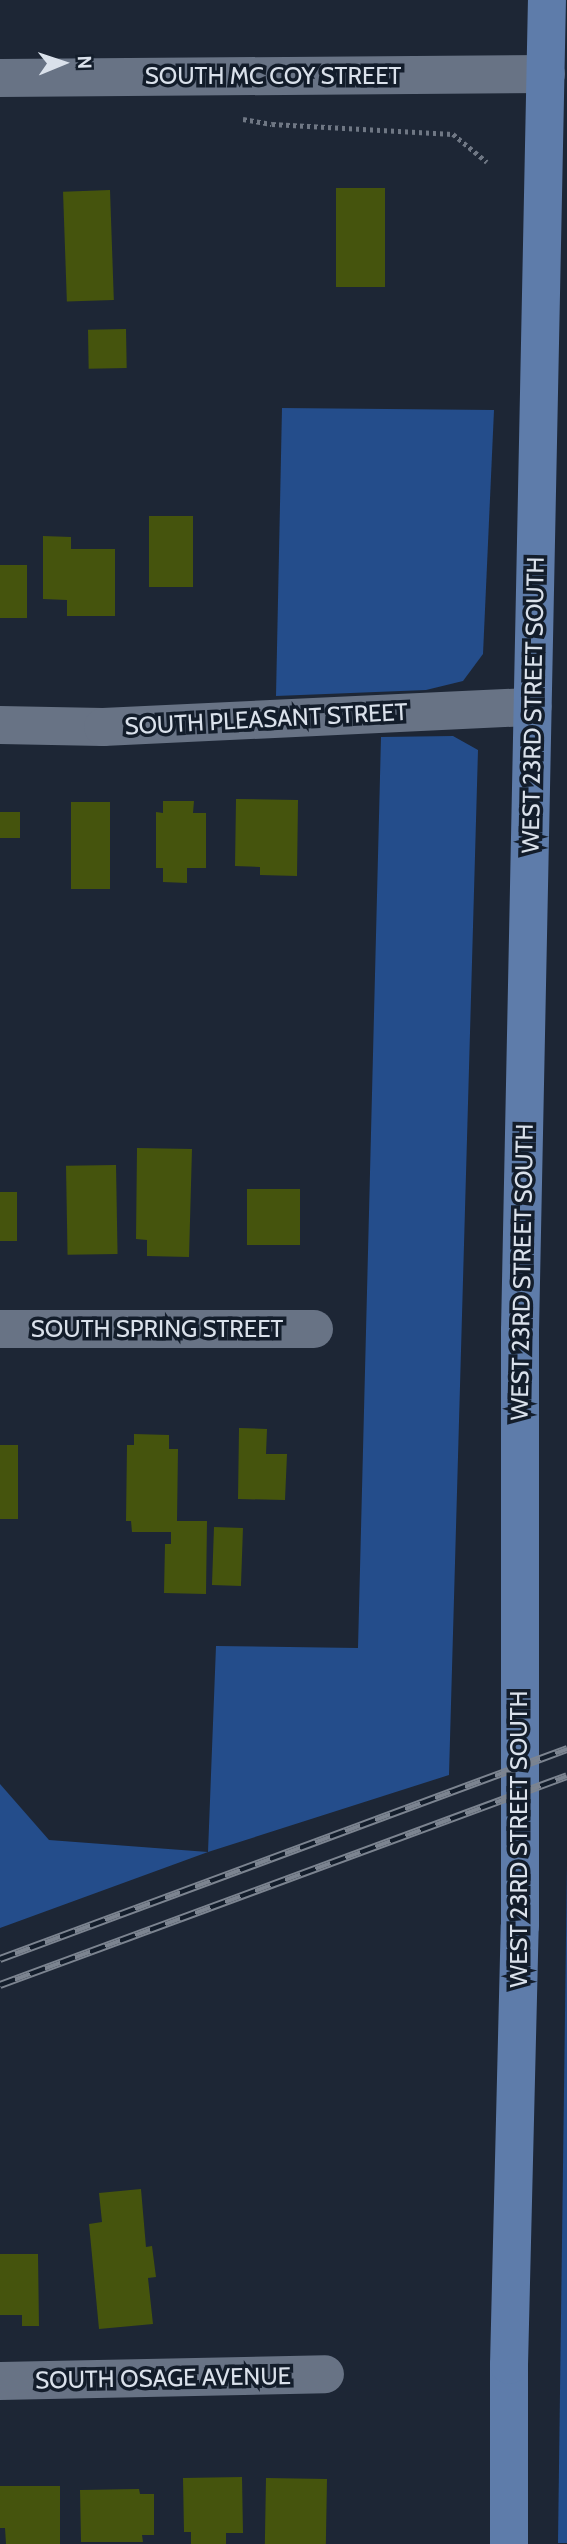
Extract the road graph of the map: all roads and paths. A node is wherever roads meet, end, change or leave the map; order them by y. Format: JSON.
{"nodes":[{"id":1,"x":547,"y":0,"type":"edge"},
{"id":2,"x":556,"y":74,"type":"edge"},
{"id":3,"x":0,"y":78,"type":"edge"},
{"id":4,"x":232,"y":117,"type":"dead end"},
{"id":5,"x":487,"y":162,"type":"dead end"},
{"id":6,"x":533,"y":707,"type":"junction"},
{"id":7,"x":0,"y":725,"type":"edge"},
{"id":8,"x":0,"y":1329,"type":"edge"},
{"id":9,"x":314,"y":1329,"type":"dead end"},
{"id":10,"x":325,"y":2374,"type":"dead end"},
{"id":11,"x":0,"y":2381,"type":"edge"},
{"id":12,"x":509,"y":2544,"type":"edge"}],
"edges":[{"from":1,"to":2,"type":"main road","name":"WEST 23RD STREET SOUTH"},
{"from":2,"to":3,"type":"street","name":"SOUTH MC COY STREET"},
{"from":2,"to":6,"type":"main road","name":"WEST 23RD STREET SOUTH"},
{"from":4,"to":5,"type":"path"},
{"from":6,"to":7,"type":"street","name":"SOUTH PLEASANT STREET"},
{"from":6,"to":12,"type":"main road","name":"WEST 23RD STREET SOUTH"},
{"from":8,"to":9,"type":"street","name":"SOUTH SPRING STREET"},
{"from":10,"to":11,"type":"street","name":"SOUTH OSAGE AVENUE"}]}
